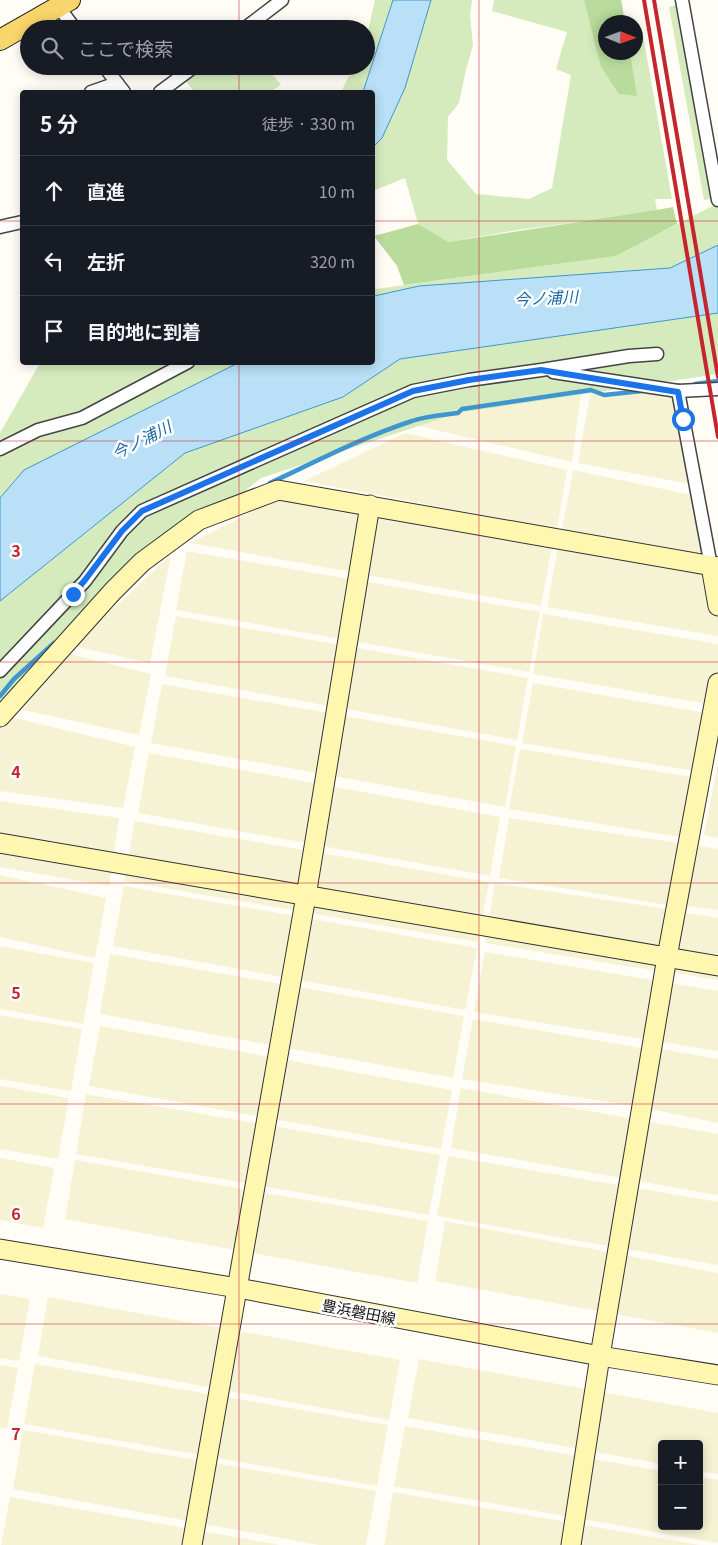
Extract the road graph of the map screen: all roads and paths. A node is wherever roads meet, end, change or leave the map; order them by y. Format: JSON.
{"nodes":[{"id":1,"x":282,"y":0,"type":"edge"},
{"id":2,"x":682,"y":0,"type":"edge"},
{"id":3,"x":64,"y":3,"type":"edge"},
{"id":4,"x":35,"y":20,"type":"edge"},
{"id":5,"x":72,"y":20,"type":"edge"},
{"id":6,"x":256,"y":20,"type":"edge"},
{"id":7,"x":20,"y":28,"type":"edge"},
{"id":8,"x":0,"y":40,"type":"edge"},
{"id":9,"x":111,"y":75,"type":"edge"},
{"id":10,"x":183,"y":75,"type":"edge"},
{"id":11,"x":121,"y":88,"type":"edge"},
{"id":12,"x":106,"y":90,"type":"edge"},
{"id":13,"x":163,"y":90,"type":"edge"},
{"id":14,"x":718,"y":200,"type":"edge"},
{"id":15,"x":20,"y":222,"type":"edge"},
{"id":16,"x":0,"y":227,"type":"edge"},
{"id":17,"x":657,"y":354,"type":"dead end"},
{"id":18,"x":182,"y":365,"type":"edge"},
{"id":19,"x":541,"y":370,"type":"junction"},
{"id":20,"x":718,"y":389,"type":"edge"},
{"id":21,"x":678,"y":392,"type":"junction"},
{"id":22,"x":0,"y":449,"type":"edge"},
{"id":23,"x":370,"y":505,"type":"junction"},
{"id":24,"x":714,"y":566,"type":"edge"},
{"id":25,"x":718,"y":606,"type":"edge"},
{"id":26,"x":0,"y":671,"type":"edge"},
{"id":27,"x":718,"y":683,"type":"edge"},
{"id":28,"x":0,"y":717,"type":"edge"},
{"id":29,"x":0,"y":843,"type":"edge"},
{"id":30,"x":306,"y":896,"type":"junction"},
{"id":31,"x":667,"y":957,"type":"junction"},
{"id":32,"x":718,"y":966,"type":"edge"},
{"id":33,"x":0,"y":1249,"type":"edge"},
{"id":34,"x":238,"y":1288,"type":"junction"},
{"id":35,"x":600,"y":1356,"type":"junction"},
{"id":36,"x":718,"y":1375,"type":"edge"},
{"id":37,"x":192,"y":1545,"type":"edge"},
{"id":38,"x":571,"y":1545,"type":"edge"}],
"edges":[{"from":1,"to":6,"type":"street"},
{"from":2,"to":14,"type":"street"},
{"from":3,"to":4,"type":"main road"},
{"from":3,"to":5,"type":"street"},
{"from":7,"to":8,"type":"main road"},
{"from":9,"to":11,"type":"street"},
{"from":10,"to":13,"type":"street"},
{"from":11,"to":12,"type":"street"},
{"from":15,"to":16,"type":"street"},
{"from":17,"to":19,"type":"street"},
{"from":18,"to":22,"type":"street"},
{"from":19,"to":21,"type":"street"},
{"from":19,"to":26,"type":"street"},
{"from":20,"to":21,"type":"street"},
{"from":21,"to":24,"type":"street"},
{"from":23,"to":24,"type":"street"},
{"from":23,"to":28,"type":"street"},
{"from":23,"to":30,"type":"street"},
{"from":24,"to":25,"type":"street"},
{"from":27,"to":31,"type":"street"},
{"from":29,"to":30,"type":"street"},
{"from":30,"to":31,"type":"street"},
{"from":30,"to":34,"type":"street"},
{"from":31,"to":32,"type":"street"},
{"from":31,"to":35,"type":"street"},
{"from":33,"to":34,"type":"street","name":"豊浜磐田線"},
{"from":34,"to":35,"type":"street","name":"豊浜磐田線"},
{"from":34,"to":37,"type":"street"},
{"from":35,"to":36,"type":"street","name":"豊浜磐田線"},
{"from":35,"to":38,"type":"street"}]}
